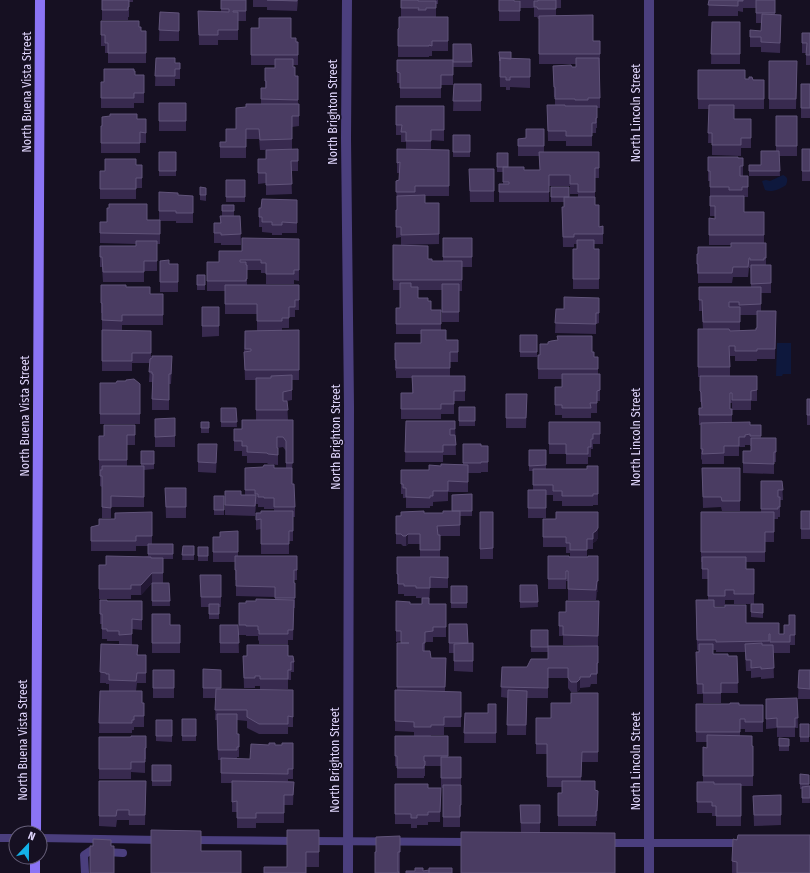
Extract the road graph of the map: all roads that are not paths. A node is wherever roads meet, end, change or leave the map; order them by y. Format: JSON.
{"nodes":[{"id":1,"x":40,"y":0,"type":"edge"},
{"id":2,"x":347,"y":0,"type":"edge"},
{"id":3,"x":649,"y":0,"type":"edge"},
{"id":4,"x":36,"y":825,"type":"edge"},
{"id":5,"x":48,"y":838,"type":"edge"},
{"id":6,"x":169,"y":840,"type":"edge"},
{"id":7,"x":185,"y":840,"type":"edge"},
{"id":8,"x":348,"y":842,"type":"junction"},
{"id":9,"x":483,"y":842,"type":"edge"},
{"id":10,"x":594,"y":843,"type":"edge"},
{"id":11,"x":649,"y":843,"type":"junction"},
{"id":12,"x":749,"y":843,"type":"edge"},
{"id":13,"x":123,"y":853,"type":"dead end"},
{"id":14,"x":85,"y":873,"type":"edge"},
{"id":15,"x":348,"y":873,"type":"edge"},
{"id":16,"x":649,"y":873,"type":"edge"}],
"edges":[{"from":1,"to":4,"type":"main road","name":"North Buena Vista Street"},
{"from":2,"to":8,"type":"street","name":"North Brighton Street"},
{"from":3,"to":11,"type":"street","name":"North Lincoln Street"},
{"from":5,"to":6,"type":"lane"},
{"from":7,"to":8,"type":"lane"},
{"from":8,"to":9,"type":"lane"},
{"from":8,"to":15,"type":"street","name":"North Brighton Street"},
{"from":10,"to":11,"type":"lane"},
{"from":11,"to":12,"type":"lane"},
{"from":11,"to":16,"type":"street","name":"North Lincoln Street"},
{"from":13,"to":14,"type":"lane"}]}
